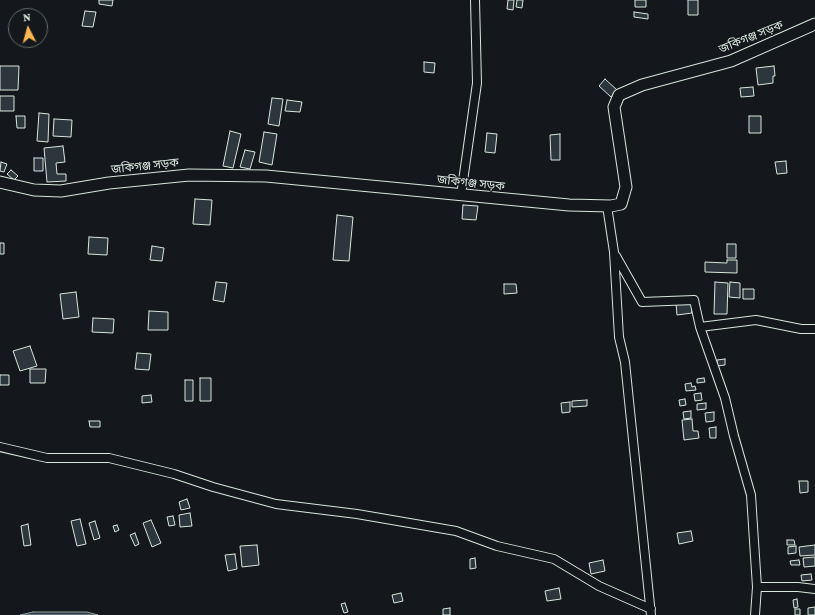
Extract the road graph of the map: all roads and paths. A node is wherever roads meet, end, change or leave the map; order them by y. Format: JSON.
{"nodes":[{"id":1,"x":475,"y":0,"type":"edge"},
{"id":2,"x":815,"y":24,"type":"edge"},
{"id":3,"x":0,"y":182,"type":"edge"},
{"id":4,"x":461,"y":195,"type":"junction"},
{"id":5,"x":609,"y":206,"type":"junction"},
{"id":6,"x":700,"y":327,"type":"junction"},
{"id":7,"x":815,"y":329,"type":"edge"},
{"id":8,"x":0,"y":447,"type":"edge"},
{"id":9,"x":757,"y":587,"type":"junction"},
{"id":10,"x":815,"y":589,"type":"edge"},
{"id":11,"x":651,"y":612,"type":"edge"},
{"id":12,"x":755,"y":615,"type":"edge"}],
"edges":[{"from":1,"to":4,"type":"street"},
{"from":2,"to":5,"type":"main road","name":"জকিগঞ্জ সড়ক"},
{"from":3,"to":4,"type":"main road","name":"জকিগঞ্জ সড়ক"},
{"from":4,"to":5,"type":"main road","name":"জকিগঞ্জ সড়ক"},
{"from":5,"to":6,"type":"street"},
{"from":5,"to":11,"type":"street"},
{"from":6,"to":7,"type":"street"},
{"from":6,"to":9,"type":"street"},
{"from":8,"to":11,"type":"street"},
{"from":9,"to":10,"type":"street"},
{"from":9,"to":12,"type":"street"}]}
